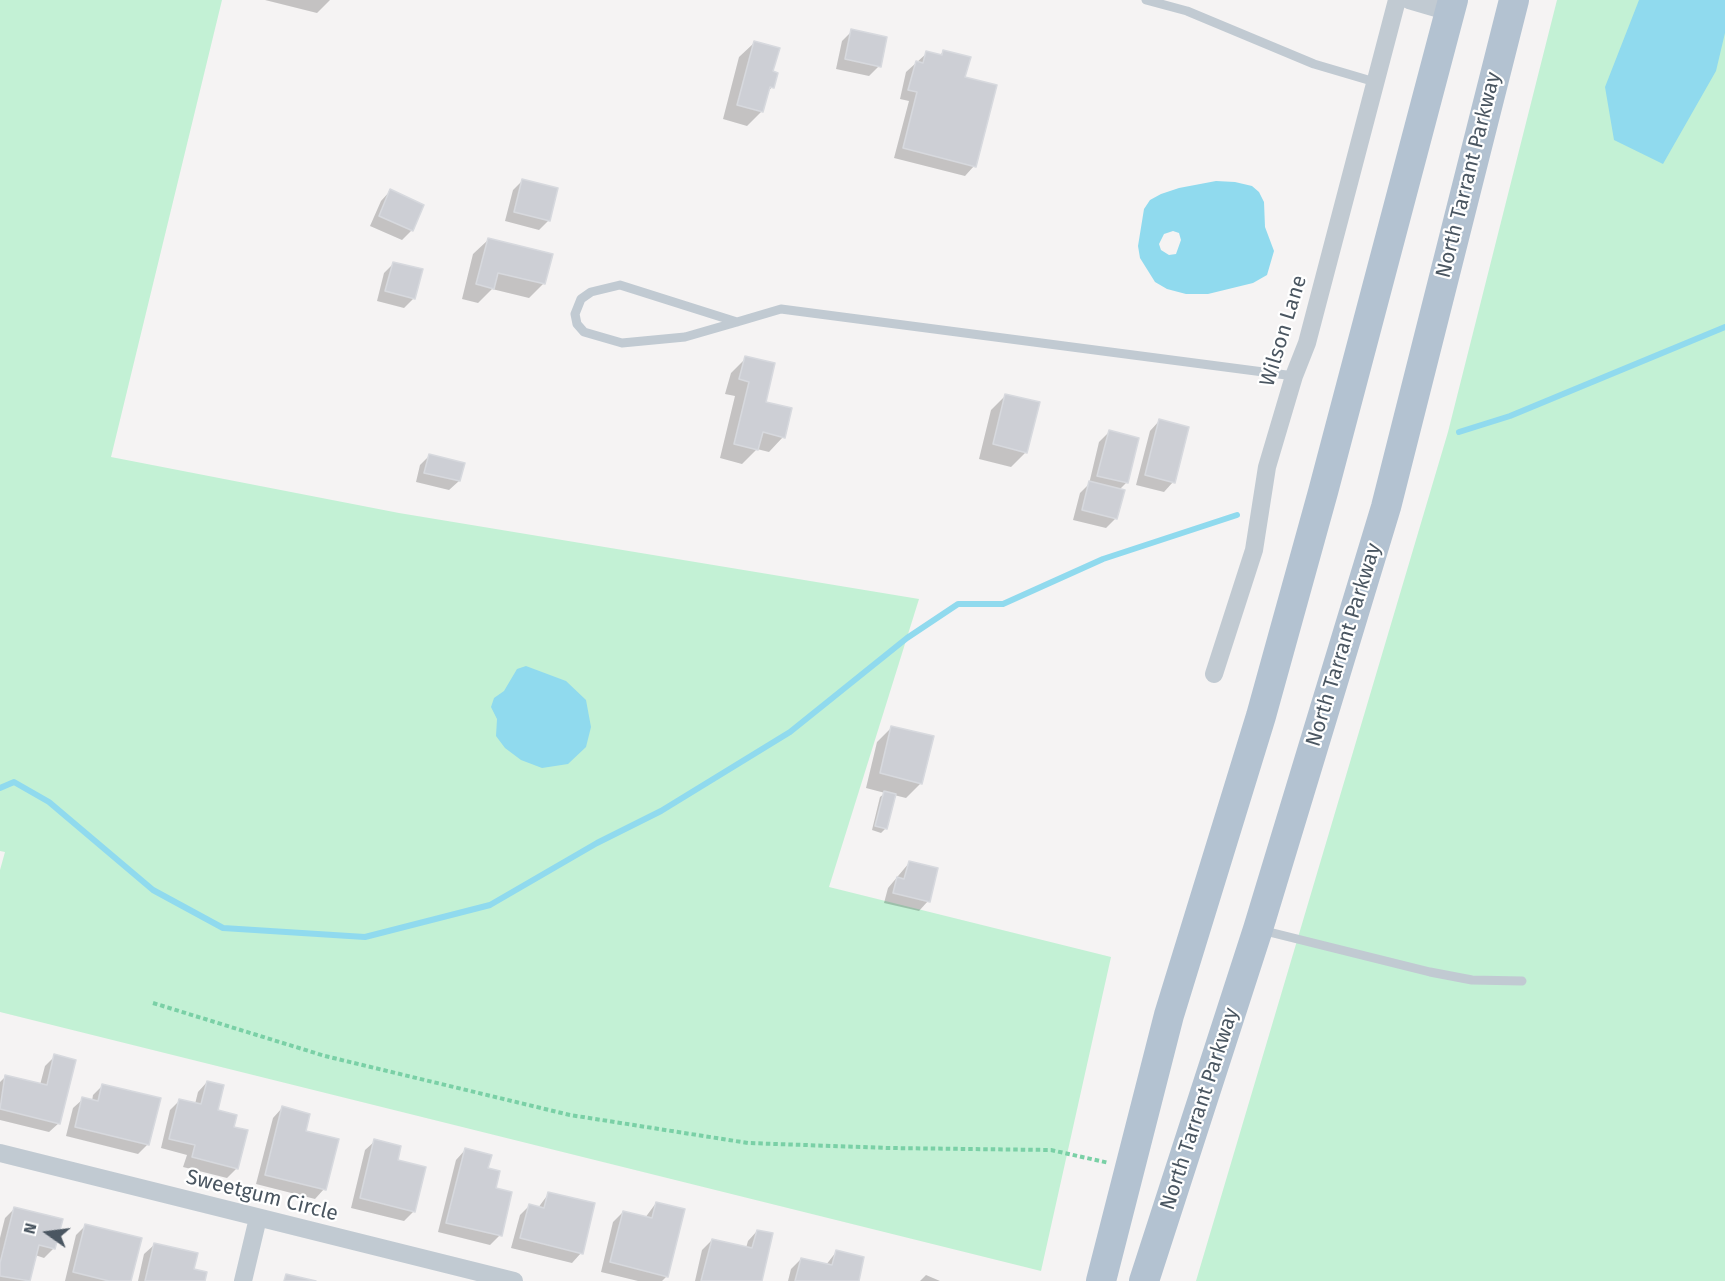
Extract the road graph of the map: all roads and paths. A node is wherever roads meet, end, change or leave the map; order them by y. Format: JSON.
{"nodes":[{"id":1,"x":1146,"y":0,"type":"edge"},
{"id":2,"x":1397,"y":0,"type":"edge"},
{"id":3,"x":1409,"y":0,"type":"edge"},
{"id":4,"x":1514,"y":0,"type":"edge"},
{"id":5,"x":1451,"y":6,"type":"edge"},
{"id":6,"x":1375,"y":82,"type":"junction"},
{"id":7,"x":737,"y":322,"type":"junction"},
{"id":8,"x":1293,"y":376,"type":"junction"},
{"id":9,"x":1214,"y":674,"type":"dead end"},
{"id":10,"x":1258,"y":929,"type":"junction"},
{"id":11,"x":1522,"y":981,"type":"dead end"},
{"id":12,"x":153,"y":1003,"type":"dead end"},
{"id":13,"x":0,"y":1153,"type":"edge"},
{"id":14,"x":1130,"y":1168,"type":"junction"},
{"id":15,"x":258,"y":1218,"type":"junction"},
{"id":16,"x":243,"y":1281,"type":"edge"},
{"id":17,"x":514,"y":1281,"type":"edge"},
{"id":18,"x":1101,"y":1281,"type":"edge"},
{"id":19,"x":1144,"y":1281,"type":"edge"}],
"edges":[{"from":1,"to":6,"type":"lane"},
{"from":2,"to":6,"type":"street","name":"Wilson Lane"},
{"from":3,"to":5,"type":"street"},
{"from":4,"to":10,"type":"main road","name":"North Tarrant Parkway"},
{"from":5,"to":14,"type":"main road"},
{"from":6,"to":8,"type":"street","name":"Wilson Lane"},
{"from":7,"to":7,"type":"lane"},
{"from":7,"to":8,"type":"lane"},
{"from":8,"to":9,"type":"street","name":"Wilson Lane"},
{"from":10,"to":11,"type":"lane"},
{"from":10,"to":19,"type":"main road","name":"North Tarrant Parkway"},
{"from":12,"to":14,"type":"path"},
{"from":13,"to":15,"type":"street","name":"Sweetgum Circle"},
{"from":14,"to":18,"type":"main road"},
{"from":15,"to":16,"type":"street"},
{"from":15,"to":17,"type":"street","name":"Sweetgum Circle"}]}
